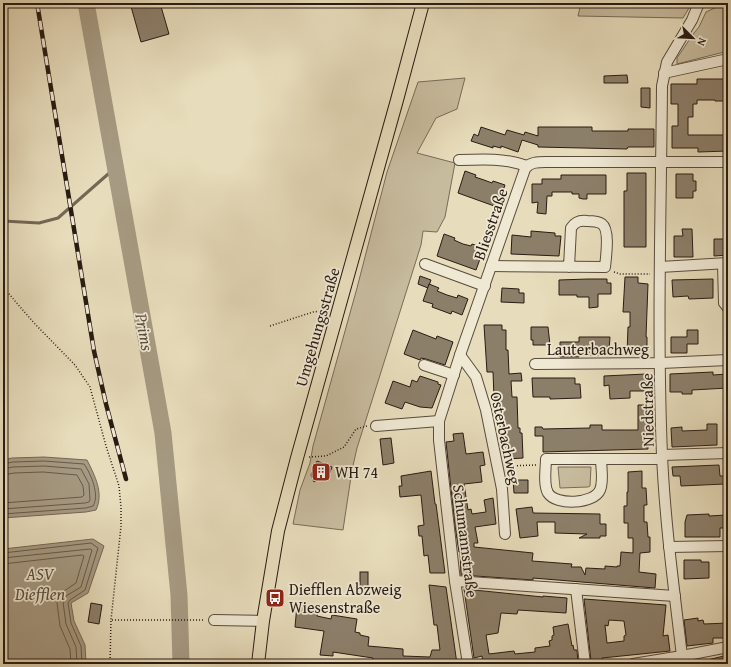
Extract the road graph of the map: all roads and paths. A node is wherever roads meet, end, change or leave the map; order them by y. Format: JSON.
{"nodes":[{"id":1,"x":423,"y":3,"type":"edge"},
{"id":2,"x":699,"y":3,"type":"edge"},
{"id":3,"x":728,"y":59,"type":"edge"},
{"id":4,"x":664,"y":73,"type":"junction"},
{"id":5,"x":459,"y":160,"type":"dead end"},
{"id":6,"x":728,"y":162,"type":"edge"},
{"id":7,"x":661,"y":163,"type":"junction"},
{"id":8,"x":527,"y":166,"type":"junction"},
{"id":9,"x":425,"y":264,"type":"dead end"},
{"id":10,"x":726,"y":264,"type":"edge"},
{"id":11,"x":491,"y":266,"type":"junction"},
{"id":12,"x":569,"y":267,"type":"junction"},
{"id":13,"x":606,"y":267,"type":"junction"},
{"id":14,"x":660,"y":271,"type":"junction"},
{"id":15,"x":485,"y":286,"type":"junction"},
{"id":16,"x":3,"y":287,"type":"edge"},
{"id":17,"x":728,"y":308,"type":"edge"},
{"id":18,"x":338,"y":310,"type":"junction"},
{"id":19,"x":270,"y":326,"type":"dead end"},
{"id":20,"x":460,"y":355,"type":"junction"},
{"id":21,"x":728,"y":360,"type":"edge"},
{"id":22,"x":535,"y":364,"type":"dead end"},
{"id":23,"x":661,"y":364,"type":"junction"},
{"id":24,"x":424,"y":365,"type":"dead end"},
{"id":25,"x":454,"y":375,"type":"junction"},
{"id":26,"x":439,"y":421,"type":"junction"},
{"id":27,"x":376,"y":426,"type":"joint"},
{"id":28,"x":728,"y":453,"type":"edge"},
{"id":29,"x":662,"y":457,"type":"junction"},
{"id":30,"x":297,"y":458,"type":"junction"},
{"id":31,"x":601,"y":459,"type":"junction"},
{"id":32,"x":546,"y":465,"type":"junction"},
{"id":33,"x":498,"y":467,"type":"junction"},
{"id":34,"x":506,"y":534,"type":"dead end"},
{"id":35,"x":728,"y":546,"type":"edge"},
{"id":36,"x":669,"y":547,"type":"junction"},
{"id":37,"x":455,"y":581,"type":"junction"},
{"id":38,"x":576,"y":589,"type":"junction"},
{"id":39,"x":675,"y":596,"type":"junction"},
{"id":40,"x":111,"y":620,"type":"junction"},
{"id":41,"x":214,"y":620,"type":"joint"},
{"id":42,"x":263,"y":621,"type":"junction"},
{"id":43,"x":728,"y":647,"type":"edge"},
{"id":44,"x":682,"y":656,"type":"junction"},
{"id":45,"x":110,"y":664,"type":"edge"},
{"id":46,"x":258,"y":664,"type":"edge"},
{"id":47,"x":468,"y":664,"type":"edge"},
{"id":48,"x":585,"y":664,"type":"edge"},
{"id":49,"x":633,"y":664,"type":"edge"}],
"edges":[{"from":1,"to":18,"type":"main road","name":"Umgehungsstraße"},
{"from":2,"to":4,"type":"street","name":"Niedstraße"},
{"from":3,"to":4,"type":"street"},
{"from":4,"to":7,"type":"street","name":"Niedstraße"},
{"from":5,"to":8,"type":"street"},
{"from":6,"to":7,"type":"street"},
{"from":7,"to":8,"type":"street"},
{"from":7,"to":14,"type":"street","name":"Niedstraße"},
{"from":8,"to":11,"type":"street","name":"Bliesstraße"},
{"from":9,"to":15,"type":"street"},
{"from":10,"to":14,"type":"street"},
{"from":10,"to":17,"type":"street"},
{"from":11,"to":12,"type":"street"},
{"from":11,"to":15,"type":"street","name":"Bliesstraße"},
{"from":12,"to":13,"type":"street"},
{"from":12,"to":13,"type":"street"},
{"from":13,"to":14,"type":"path"},
{"from":14,"to":23,"type":"street","name":"Niedstraße"},
{"from":15,"to":20,"type":"street","name":"Bliesstraße"},
{"from":16,"to":40,"type":"path"},
{"from":18,"to":19,"type":"path"},
{"from":18,"to":30,"type":"main road","name":"Umgehungsstraße"},
{"from":20,"to":25,"type":"street","name":"Bliesstraße"},
{"from":20,"to":33,"type":"street","name":"Osterbachweg"},
{"from":21,"to":23,"type":"street","name":"Lauterbachweg"},
{"from":22,"to":23,"type":"street","name":"Lauterbachweg"},
{"from":23,"to":29,"type":"street","name":"Niedstraße"},
{"from":24,"to":25,"type":"street"},
{"from":25,"to":26,"type":"street","name":"Bliesstraße"},
{"from":26,"to":27,"type":"street"},
{"from":26,"to":37,"type":"street","name":"Schumannstraße"},
{"from":27,"to":30,"type":"path"},
{"from":28,"to":29,"type":"street"},
{"from":29,"to":31,"type":"street"},
{"from":29,"to":36,"type":"street","name":"Niedstraße"},
{"from":30,"to":42,"type":"main road","name":"Umgehungsstraße"},
{"from":31,"to":32,"type":"street"},
{"from":31,"to":32,"type":"street"},
{"from":32,"to":33,"type":"path"},
{"from":33,"to":34,"type":"street","name":"Osterbachweg"},
{"from":35,"to":36,"type":"street"},
{"from":36,"to":39,"type":"street","name":"Niedstraße"},
{"from":37,"to":38,"type":"street"},
{"from":37,"to":47,"type":"street","name":"Schumannstraße"},
{"from":38,"to":39,"type":"street"},
{"from":38,"to":48,"type":"street"},
{"from":39,"to":44,"type":"street","name":"Niedstraße"},
{"from":40,"to":41,"type":"path"},
{"from":40,"to":45,"type":"path"},
{"from":41,"to":42,"type":"street"},
{"from":42,"to":46,"type":"main road","name":"Umgehungsstraße"},
{"from":43,"to":44,"type":"street"},
{"from":44,"to":49,"type":"street"}]}
